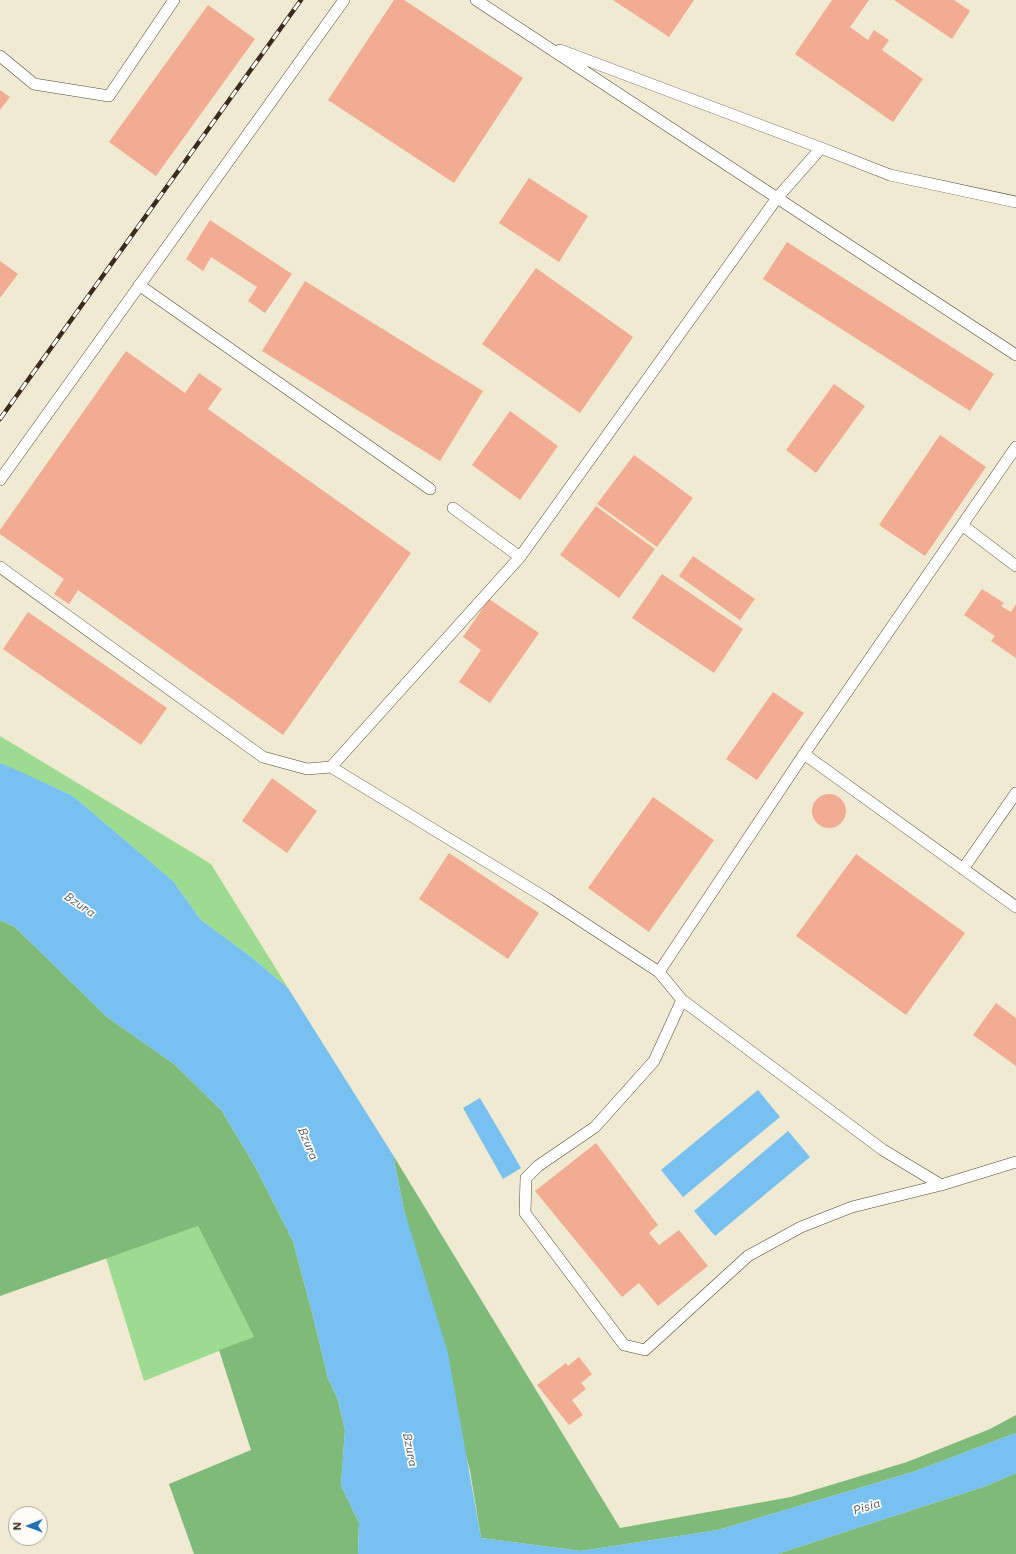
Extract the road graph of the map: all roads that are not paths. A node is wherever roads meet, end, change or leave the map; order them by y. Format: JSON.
{"nodes":[{"id":1,"x":174,"y":0,"type":"edge"},
{"id":2,"x":344,"y":0,"type":"edge"},
{"id":3,"x":476,"y":0,"type":"edge"},
{"id":4,"x":541,"y":42,"type":"junction"},
{"id":5,"x":0,"y":56,"type":"edge"},
{"id":6,"x":822,"y":148,"type":"junction"},
{"id":7,"x":778,"y":198,"type":"junction"},
{"id":8,"x":1016,"y":202,"type":"edge"},
{"id":9,"x":139,"y":285,"type":"junction"},
{"id":10,"x":1016,"y":355,"type":"edge"},
{"id":11,"x":1016,"y":447,"type":"edge"},
{"id":12,"x":0,"y":480,"type":"edge"},
{"id":13,"x":430,"y":489,"type":"dead end"},
{"id":14,"x":453,"y":508,"type":"dead end"},
{"id":15,"x":962,"y":525,"type":"junction"},
{"id":16,"x":520,"y":557,"type":"junction"},
{"id":17,"x":1016,"y":566,"type":"edge"},
{"id":18,"x":0,"y":567,"type":"edge"},
{"id":19,"x":804,"y":754,"type":"junction"},
{"id":20,"x":332,"y":767,"type":"junction"},
{"id":21,"x":1016,"y":793,"type":"edge"},
{"id":22,"x":963,"y":869,"type":"junction"},
{"id":23,"x":1016,"y":907,"type":"edge"},
{"id":24,"x":659,"y":972,"type":"junction"},
{"id":25,"x":682,"y":1000,"type":"junction"},
{"id":26,"x":1016,"y":1162,"type":"edge"},
{"id":27,"x":941,"y":1185,"type":"junction"}],
"edges":[{"from":1,"to":5,"type":"lane"},
{"from":2,"to":9,"type":"lane"},
{"from":3,"to":4,"type":"lane"},
{"from":4,"to":6,"type":"lane"},
{"from":4,"to":7,"type":"lane"},
{"from":6,"to":7,"type":"lane"},
{"from":6,"to":8,"type":"lane"},
{"from":7,"to":10,"type":"lane"},
{"from":7,"to":16,"type":"lane"},
{"from":9,"to":12,"type":"lane"},
{"from":9,"to":13,"type":"lane"},
{"from":11,"to":15,"type":"lane"},
{"from":14,"to":16,"type":"lane"},
{"from":15,"to":17,"type":"lane"},
{"from":15,"to":19,"type":"lane"},
{"from":16,"to":20,"type":"lane"},
{"from":18,"to":20,"type":"lane"},
{"from":19,"to":22,"type":"lane"},
{"from":19,"to":24,"type":"lane"},
{"from":20,"to":24,"type":"lane"},
{"from":21,"to":22,"type":"lane"},
{"from":22,"to":23,"type":"lane"},
{"from":24,"to":25,"type":"lane"},
{"from":25,"to":27,"type":"lane"},
{"from":25,"to":27,"type":"lane"},
{"from":26,"to":27,"type":"lane"}]}
